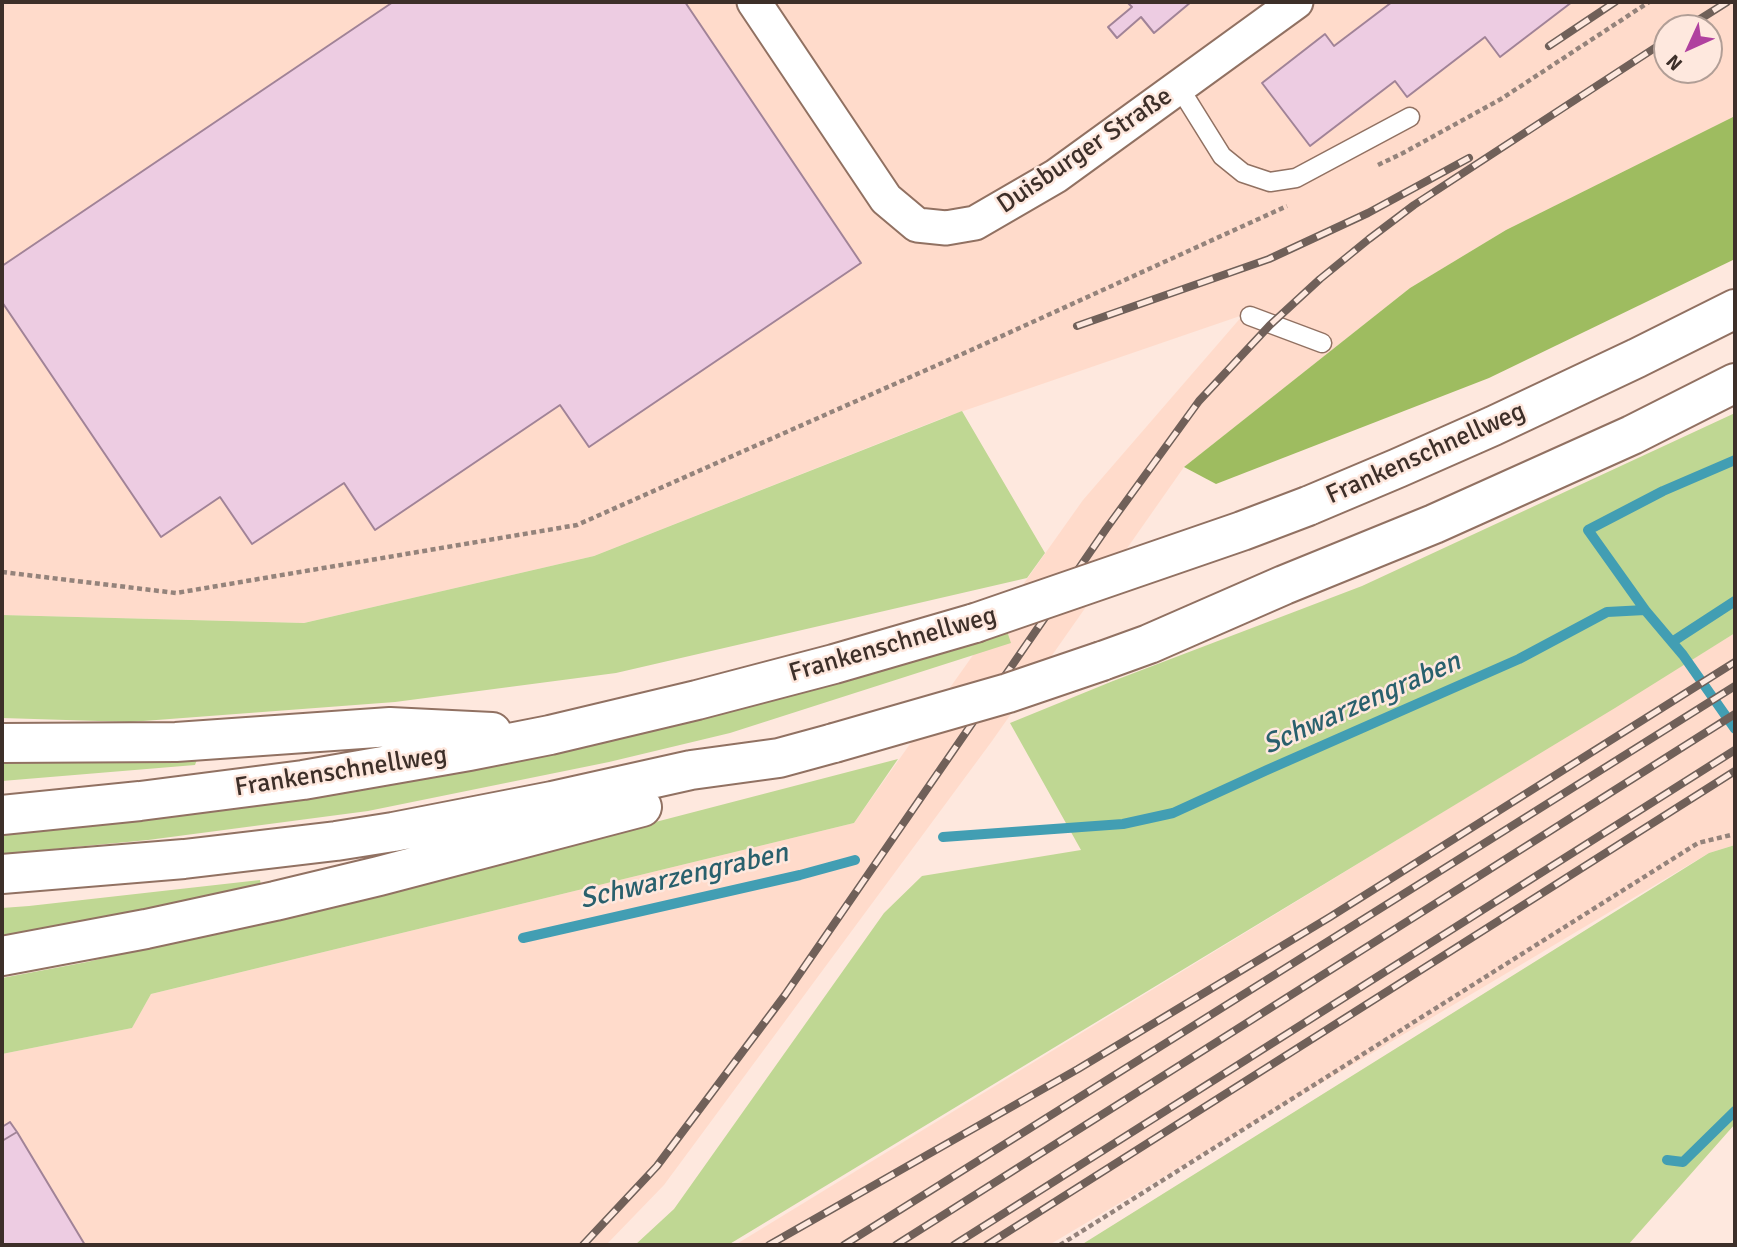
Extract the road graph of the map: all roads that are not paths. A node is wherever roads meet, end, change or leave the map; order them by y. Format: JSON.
{"nodes":[{"id":1,"x":754,"y":2,"type":"edge"},
{"id":2,"x":1296,"y":2,"type":"edge"},
{"id":3,"x":1179,"y":87,"type":"junction"},
{"id":4,"x":1410,"y":117,"type":"dead end"},
{"id":5,"x":1735,"y":309,"type":"edge"},
{"id":6,"x":1250,"y":316,"type":"dead end"},
{"id":7,"x":1322,"y":343,"type":"dead end"},
{"id":8,"x":1735,"y":383,"type":"edge"},
{"id":9,"x":550,"y":735,"type":"junction"},
{"id":10,"x":2,"y":743,"type":"edge"},
{"id":11,"x":779,"y":758,"type":"junction"},
{"id":12,"x":2,"y":815,"type":"edge"},
{"id":13,"x":2,"y":874,"type":"edge"},
{"id":14,"x":2,"y":956,"type":"edge"}],
"edges":[{"from":1,"to":3,"type":"street","name":"Duisburger Straße"},
{"from":2,"to":3,"type":"street","name":"Duisburger Straße"},
{"from":3,"to":4,"type":"lane"},
{"from":5,"to":9,"type":"highway","name":"Frankenschnellweg","bridge":true},
{"from":6,"to":7,"type":"lane"},
{"from":8,"to":11,"type":"highway","bridge":true},
{"from":9,"to":10,"type":"highway"},
{"from":9,"to":12,"type":"highway","name":"Frankenschnellweg"},
{"from":11,"to":13,"type":"highway"},
{"from":11,"to":14,"type":"highway"}]}
